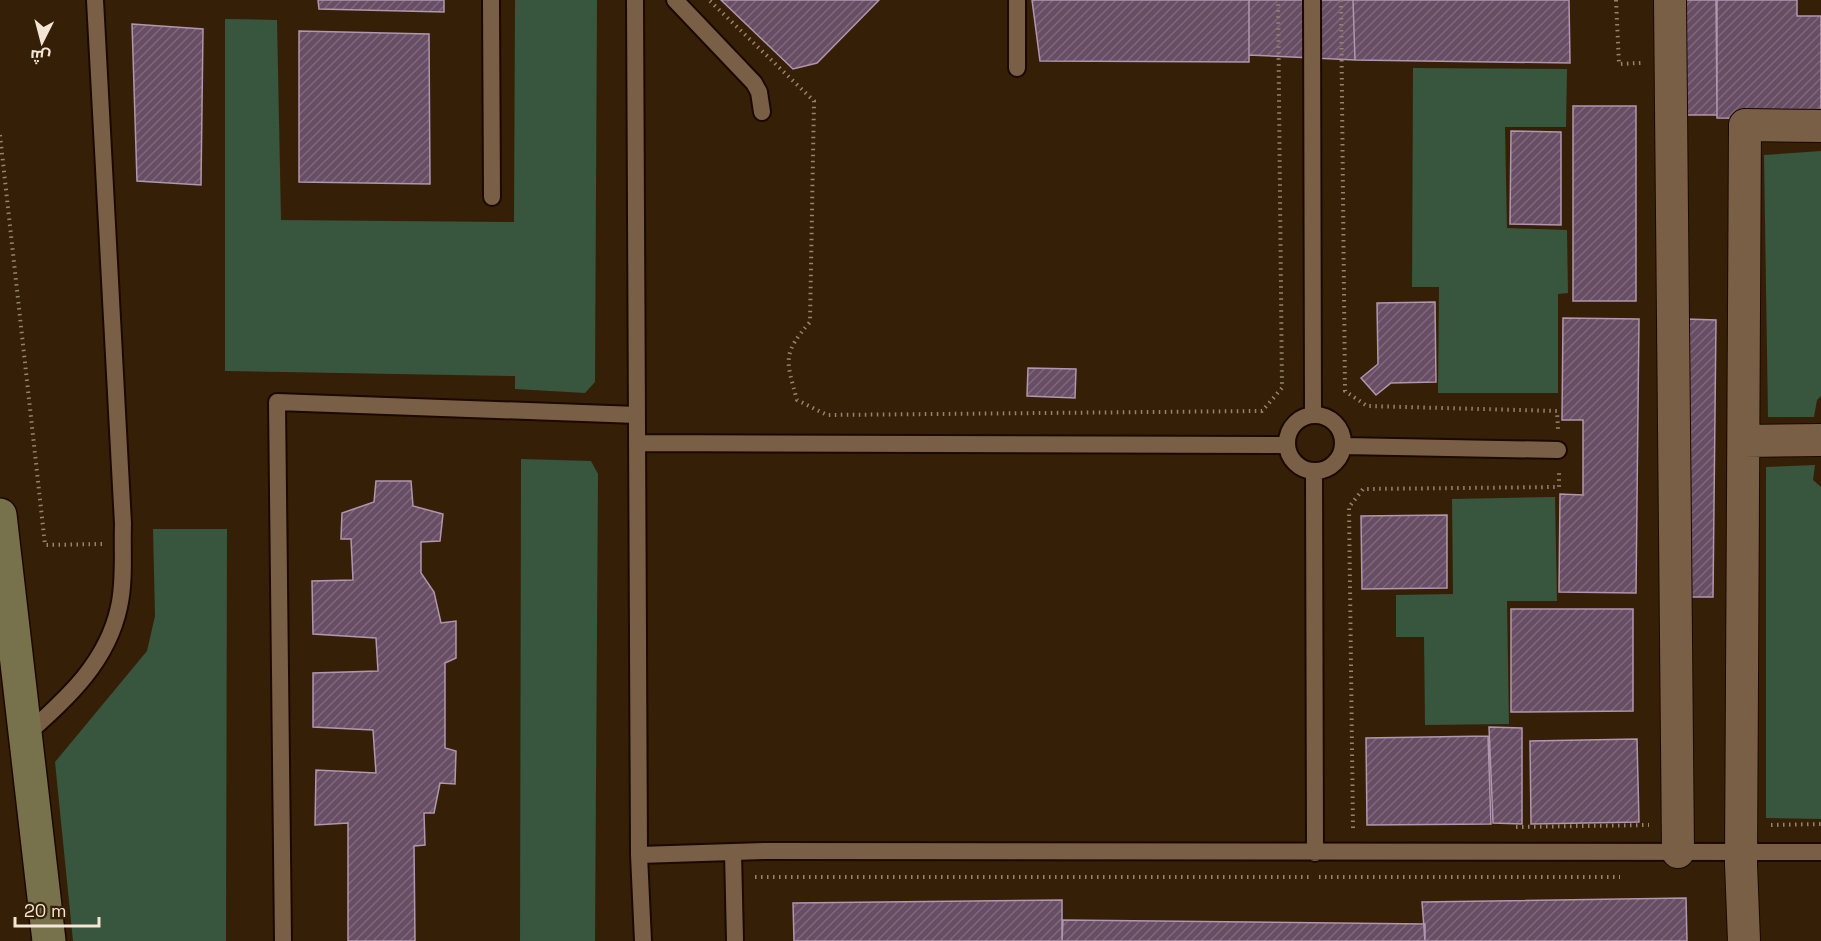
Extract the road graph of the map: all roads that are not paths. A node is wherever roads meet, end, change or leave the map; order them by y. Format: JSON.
{"nodes":[{"id":1,"x":95,"y":0,"type":"edge"},
{"id":2,"x":491,"y":0,"type":"edge"},
{"id":3,"x":635,"y":0,"type":"edge"},
{"id":4,"x":675,"y":0,"type":"edge"},
{"id":5,"x":1017,"y":0,"type":"edge"},
{"id":6,"x":1312,"y":0,"type":"edge"},
{"id":7,"x":1670,"y":0,"type":"edge"},
{"id":8,"x":1017,"y":68,"type":"dead end"},
{"id":9,"x":762,"y":112,"type":"dead end"},
{"id":10,"x":1821,"y":126,"type":"edge"},
{"id":11,"x":492,"y":197,"type":"dead end"},
{"id":12,"x":637,"y":415,"type":"junction"},
{"id":13,"x":1313,"y":415,"type":"junction"},
{"id":14,"x":1821,"y":440,"type":"edge"},
{"id":15,"x":1744,"y":441,"type":"junction"},
{"id":16,"x":637,"y":443,"type":"junction"},
{"id":17,"x":1287,"y":445,"type":"junction"},
{"id":18,"x":1343,"y":446,"type":"junction"},
{"id":19,"x":1558,"y":450,"type":"dead end"},
{"id":20,"x":1314,"y":471,"type":"junction"},
{"id":21,"x":0,"y":514,"type":"edge"},
{"id":22,"x":26,"y":735,"type":"junction"},
{"id":23,"x":1741,"y":838,"type":"junction"},
{"id":24,"x":1677,"y":839,"type":"junction"},
{"id":25,"x":732,"y":852,"type":"junction"},
{"id":26,"x":1821,"y":852,"type":"edge"},
{"id":27,"x":1315,"y":853,"type":"junction"},
{"id":28,"x":639,"y":855,"type":"junction"},
{"id":29,"x":49,"y":941,"type":"edge"},
{"id":30,"x":283,"y":941,"type":"edge"},
{"id":31,"x":644,"y":941,"type":"edge"},
{"id":32,"x":735,"y":941,"type":"edge"},
{"id":33,"x":1744,"y":941,"type":"edge"}],
"edges":[{"from":1,"to":22,"type":"lane"},
{"from":2,"to":11,"type":"lane"},
{"from":3,"to":12,"type":"lane"},
{"from":4,"to":9,"type":"lane"},
{"from":5,"to":8,"type":"lane"},
{"from":6,"to":13,"type":"lane"},
{"from":7,"to":24,"type":"street"},
{"from":10,"to":15,"type":"street"},
{"from":12,"to":16,"type":"lane"},
{"from":12,"to":30,"type":"lane"},
{"from":13,"to":17,"type":"lane"},
{"from":13,"to":18,"type":"lane"},
{"from":14,"to":15,"type":"street"},
{"from":15,"to":23,"type":"street"},
{"from":16,"to":17,"type":"lane"},
{"from":16,"to":28,"type":"lane"},
{"from":17,"to":20,"type":"lane"},
{"from":18,"to":19,"type":"lane"},
{"from":18,"to":20,"type":"lane"},
{"from":20,"to":27,"type":"lane"},
{"from":21,"to":22,"type":"main road"},
{"from":22,"to":29,"type":"main road"},
{"from":23,"to":24,"type":"lane"},
{"from":23,"to":26,"type":"lane"},
{"from":23,"to":33,"type":"street"},
{"from":24,"to":27,"type":"lane"},
{"from":25,"to":27,"type":"lane"},
{"from":25,"to":28,"type":"lane"},
{"from":25,"to":32,"type":"lane"},
{"from":28,"to":31,"type":"lane"}]}
